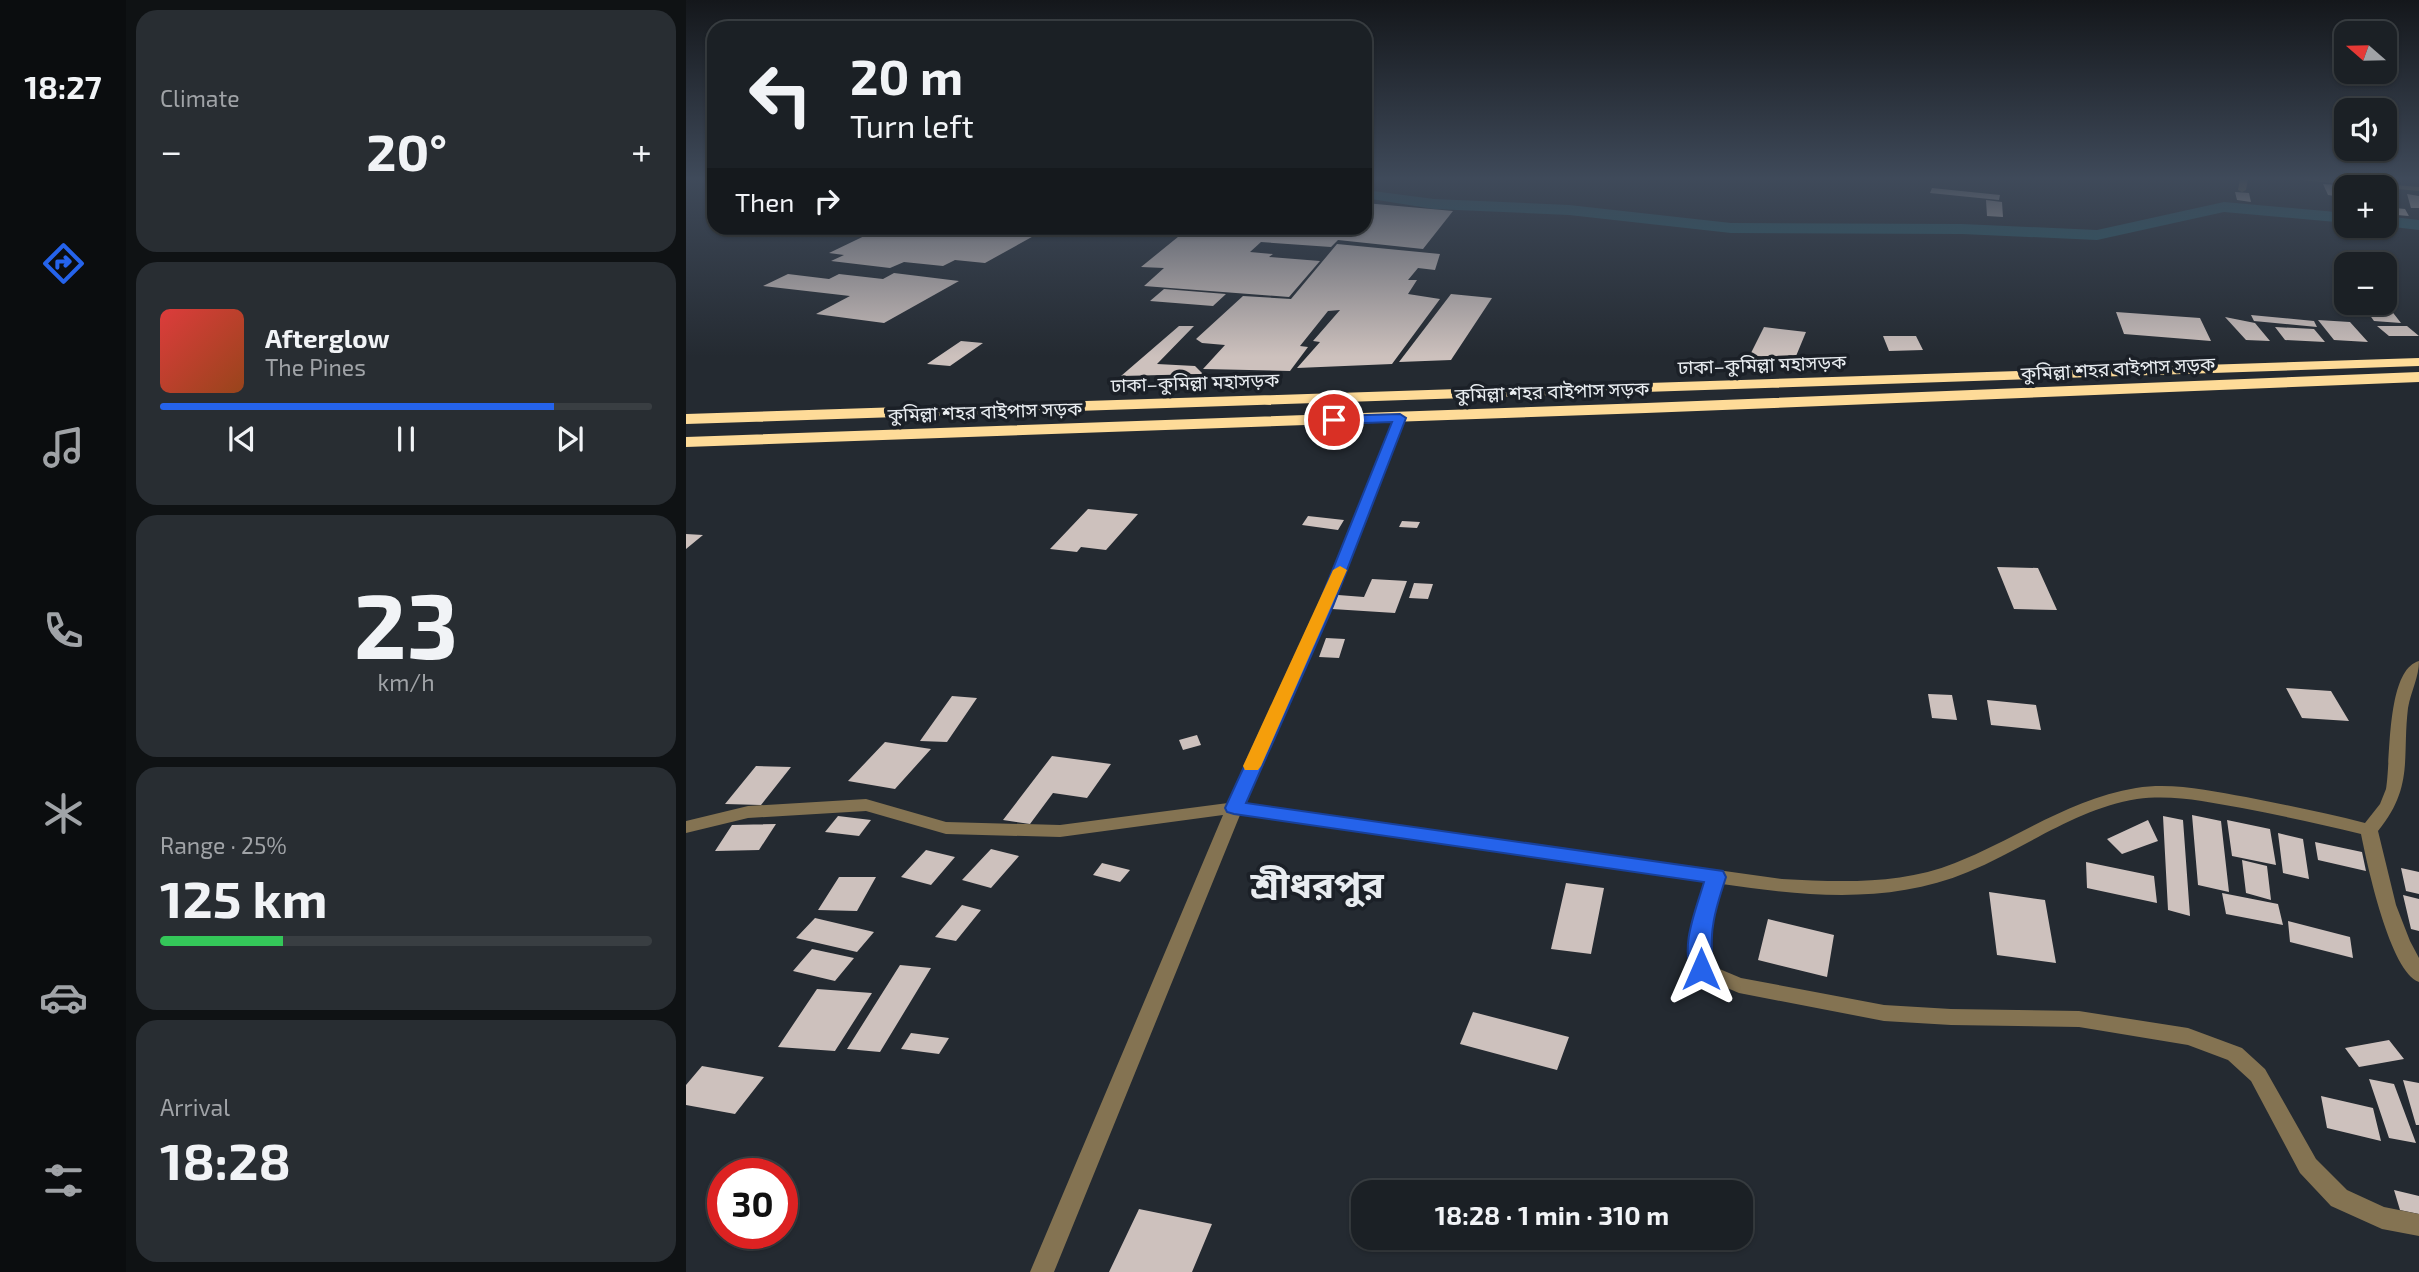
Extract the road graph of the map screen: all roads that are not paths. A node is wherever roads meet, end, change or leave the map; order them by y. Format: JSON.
{"nodes":[{"id":1,"x":2419,"y":353,"type":"edge"},
{"id":2,"x":2419,"y":362,"type":"edge"},
{"id":3,"x":2224,"y":367,"type":"junction"},
{"id":4,"x":2419,"y":377,"type":"edge"},
{"id":5,"x":2243,"y":383,"type":"junction"},
{"id":6,"x":2419,"y":385,"type":"edge"},
{"id":7,"x":1400,"y":418,"type":"junction"},
{"id":8,"x":686,"y":419,"type":"edge"},
{"id":9,"x":686,"y":442,"type":"edge"},
{"id":10,"x":2419,"y":665,"type":"edge"},
{"id":11,"x":1234,"y":808,"type":"junction"},
{"id":12,"x":686,"y":827,"type":"edge"},
{"id":13,"x":2369,"y":830,"type":"junction"},
{"id":14,"x":1716,"y":877,"type":"junction"},
{"id":15,"x":2419,"y":974,"type":"edge"},
{"id":16,"x":2419,"y":1225,"type":"edge"},
{"id":17,"x":1042,"y":1272,"type":"edge"}],
"edges":[{"from":1,"to":3,"type":"highway"},
{"from":2,"to":3,"type":"highway","name":"ঢাকা–কুমিল্লা মহাসড়ক"},
{"from":3,"to":5,"type":"highway"},
{"from":3,"to":8,"type":"highway","name":"ঢাকা–কুমিল্লা মহাসড়ক"},
{"from":4,"to":5,"type":"highway","name":"কুমিল্লা শহর বাইপাস সড়ক"},
{"from":5,"to":6,"type":"highway"},
{"from":5,"to":7,"type":"highway","name":"কুমিল্লা শহর বাইপাস সড়ক"},
{"from":7,"to":9,"type":"highway","name":"কুমিল্লা শহর বাইপাস সড়ক"},
{"from":7,"to":11,"type":"street"},
{"from":10,"to":13,"type":"street"},
{"from":11,"to":12,"type":"street"},
{"from":11,"to":14,"type":"street"},
{"from":11,"to":17,"type":"street"},
{"from":13,"to":14,"type":"street"},
{"from":13,"to":15,"type":"street"},
{"from":14,"to":16,"type":"street"}]}
